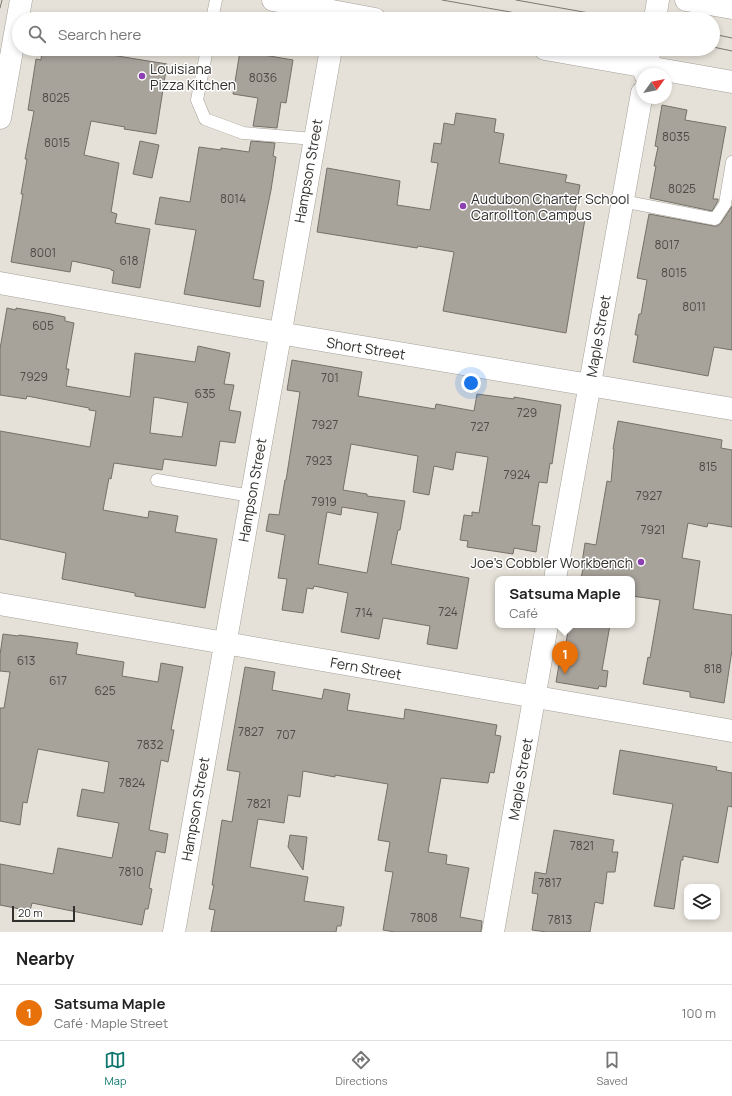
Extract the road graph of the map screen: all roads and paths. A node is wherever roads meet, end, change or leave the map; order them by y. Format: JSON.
{"nodes":[{"id":1,"x":21,"y":0,"type":"edge"},
{"id":2,"x":216,"y":0,"type":"edge"},
{"id":3,"x":273,"y":0,"type":"edge"},
{"id":4,"x":658,"y":0,"type":"edge"},
{"id":5,"x":686,"y":0,"type":"edge"},
{"id":6,"x":732,"y":8,"type":"edge"},
{"id":7,"x":338,"y":10,"type":"edge"},
{"id":8,"x":19,"y":12,"type":"edge"},
{"id":9,"x":213,"y":12,"type":"edge"},
{"id":10,"x":656,"y":12,"type":"edge"},
{"id":11,"x":12,"y":51,"type":"edge"},
{"id":12,"x":206,"y":56,"type":"edge"},
{"id":13,"x":329,"y":56,"type":"edge"},
{"id":14,"x":596,"y":56,"type":"edge"},
{"id":15,"x":647,"y":63,"type":"edge"},
{"id":16,"x":732,"y":82,"type":"edge"},
{"id":17,"x":640,"y":104,"type":"edge"},
{"id":18,"x":0,"y":118,"type":"edge"},
{"id":19,"x":314,"y":139,"type":"junction"},
{"id":20,"x":732,"y":162,"type":"edge"},
{"id":21,"x":622,"y":201,"type":"junction"},
{"id":22,"x":0,"y":283,"type":"edge"},
{"id":23,"x":279,"y":333,"type":"junction"},
{"id":24,"x":589,"y":385,"type":"junction"},
{"id":25,"x":732,"y":408,"type":"edge"},
{"id":26,"x":157,"y":480,"type":"dead end"},
{"id":27,"x":251,"y":496,"type":"junction"},
{"id":28,"x":556,"y":576,"type":"edge"},
{"id":29,"x":0,"y":604,"type":"edge"},
{"id":30,"x":546,"y":628,"type":"edge"},
{"id":31,"x":225,"y":643,"type":"junction"},
{"id":32,"x":534,"y":697,"type":"junction"},
{"id":33,"x":732,"y":731,"type":"edge"},
{"id":34,"x":174,"y":932,"type":"edge"},
{"id":35,"x":493,"y":932,"type":"edge"}],
"edges":[{"from":1,"to":8,"type":"street"},
{"from":2,"to":9,"type":"lane"},
{"from":3,"to":7,"type":"street"},
{"from":4,"to":10,"type":"street"},
{"from":5,"to":6,"type":"street"},
{"from":11,"to":18,"type":"street"},
{"from":12,"to":19,"type":"lane"},
{"from":13,"to":19,"type":"street","name":"Hampson Street"},
{"from":14,"to":15,"type":"street"},
{"from":15,"to":16,"type":"street"},
{"from":17,"to":21,"type":"street","name":"Maple Street"},
{"from":19,"to":23,"type":"street","name":"Hampson Street"},
{"from":20,"to":21,"type":"lane"},
{"from":21,"to":24,"type":"street","name":"Maple Street"},
{"from":22,"to":23,"type":"street","name":"Short Street"},
{"from":23,"to":24,"type":"street","name":"Short Street"},
{"from":23,"to":27,"type":"street","name":"Hampson Street"},
{"from":24,"to":25,"type":"street","name":"Short Street"},
{"from":24,"to":28,"type":"street","name":"Maple Street"},
{"from":26,"to":27,"type":"lane"},
{"from":27,"to":31,"type":"street","name":"Hampson Street"},
{"from":29,"to":31,"type":"street","name":"Fern Street"},
{"from":30,"to":32,"type":"street","name":"Maple Street"},
{"from":31,"to":32,"type":"street","name":"Fern Street"},
{"from":31,"to":34,"type":"street","name":"Hampson Street"},
{"from":32,"to":33,"type":"street","name":"Fern Street"},
{"from":32,"to":35,"type":"street","name":"Maple Street"}]}
